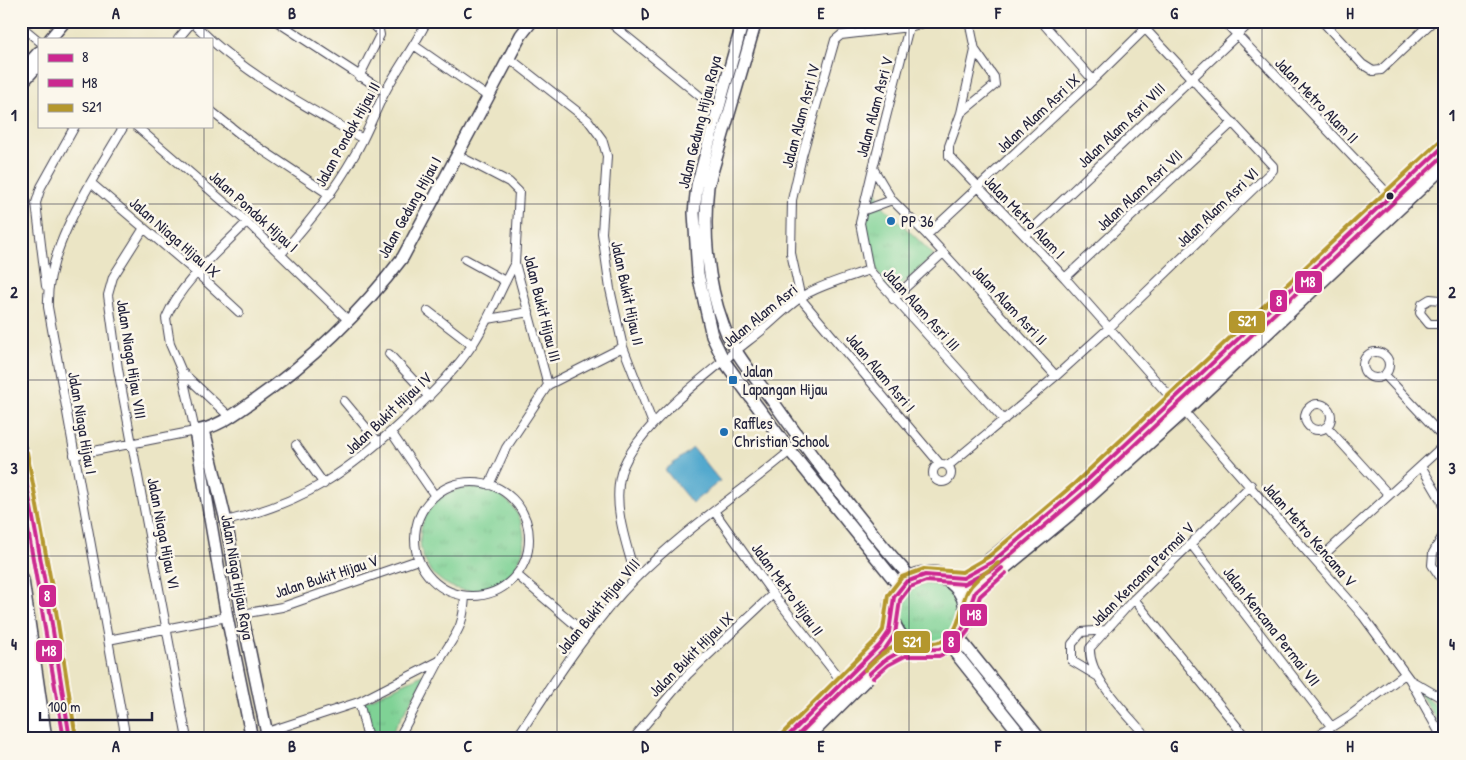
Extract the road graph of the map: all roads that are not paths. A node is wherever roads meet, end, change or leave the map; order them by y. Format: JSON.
{"nodes":[{"id":1,"x":65,"y":21,"type":"edge"},
{"id":2,"x":74,"y":21,"type":"edge"},
{"id":3,"x":276,"y":21,"type":"edge"},
{"id":4,"x":369,"y":21,"type":"edge"},
{"id":5,"x":427,"y":21,"type":"edge"},
{"id":6,"x":532,"y":21,"type":"edge"},
{"id":7,"x":608,"y":21,"type":"edge"},
{"id":8,"x":742,"y":21,"type":"edge"},
{"id":9,"x":756,"y":21,"type":"edge"},
{"id":10,"x":931,"y":21,"type":"edge"},
{"id":11,"x":969,"y":21,"type":"edge"},
{"id":12,"x":1041,"y":21,"type":"edge"},
{"id":13,"x":1138,"y":21,"type":"edge"},
{"id":14,"x":1224,"y":21,"type":"edge"},
{"id":15,"x":1252,"y":21,"type":"edge"},
{"id":16,"x":1322,"y":21,"type":"edge"},
{"id":17,"x":1433,"y":21,"type":"edge"},
{"id":18,"x":192,"y":22,"type":"edge"},
{"id":19,"x":21,"y":26,"type":"edge"},
{"id":20,"x":909,"y":28,"type":"junction"},
{"id":21,"x":1145,"y":29,"type":"junction"},
{"id":22,"x":1237,"y":35,"type":"junction"},
{"id":23,"x":51,"y":38,"type":"edge"},
{"id":24,"x":59,"y":38,"type":"edge"},
{"id":25,"x":179,"y":38,"type":"edge"},
{"id":26,"x":210,"y":38,"type":"edge"},
{"id":27,"x":38,"y":40,"type":"edge"},
{"id":28,"x":212,"y":40,"type":"edge"},
{"id":29,"x":415,"y":46,"type":"junction"},
{"id":30,"x":975,"y":50,"type":"junction"},
{"id":31,"x":38,"y":54,"type":"edge"},
{"id":32,"x":509,"y":58,"type":"junction"},
{"id":33,"x":31,"y":67,"type":"edge"},
{"id":34,"x":359,"y":77,"type":"junction"},
{"id":35,"x":1190,"y":78,"type":"junction"},
{"id":36,"x":1093,"y":80,"type":"junction"},
{"id":37,"x":21,"y":84,"type":"edge"},
{"id":38,"x":385,"y":92,"type":"junction"},
{"id":39,"x":487,"y":96,"type":"junction"},
{"id":40,"x":717,"y":110,"type":"junction"},
{"id":41,"x":212,"y":112,"type":"edge"},
{"id":42,"x":961,"y":113,"type":"junction"},
{"id":43,"x":1233,"y":122,"type":"junction"},
{"id":44,"x":74,"y":128,"type":"edge"},
{"id":45,"x":123,"y":128,"type":"edge"},
{"id":46,"x":138,"y":128,"type":"edge"},
{"id":47,"x":363,"y":139,"type":"junction"},
{"id":48,"x":1445,"y":146,"type":"edge"},
{"id":49,"x":457,"y":155,"type":"junction"},
{"id":50,"x":1445,"y":163,"type":"edge"},
{"id":51,"x":873,"y":168,"type":"junction"},
{"id":52,"x":91,"y":183,"type":"junction"},
{"id":53,"x":979,"y":188,"type":"junction"},
{"id":54,"x":330,"y":195,"type":"junction"},
{"id":55,"x":1391,"y":197,"type":"junction"},
{"id":56,"x":892,"y":200,"type":"junction"},
{"id":57,"x":862,"y":211,"type":"junction"},
{"id":58,"x":247,"y":222,"type":"junction"},
{"id":59,"x":144,"y":228,"type":"junction"},
{"id":60,"x":927,"y":235,"type":"junction"},
{"id":61,"x":1025,"y":236,"type":"junction"},
{"id":62,"x":943,"y":253,"type":"junction"},
{"id":63,"x":282,"y":254,"type":"junction"},
{"id":64,"x":465,"y":259,"type":"dead end"},
{"id":65,"x":515,"y":263,"type":"junction"},
{"id":66,"x":869,"y":270,"type":"junction"},
{"id":67,"x":198,"y":274,"type":"junction"},
{"id":68,"x":1065,"y":278,"type":"junction"},
{"id":69,"x":505,"y":281,"type":"junction"},
{"id":70,"x":47,"y":290,"type":"junction"},
{"id":71,"x":801,"y":298,"type":"junction"},
{"id":72,"x":893,"y":299,"type":"junction"},
{"id":73,"x":1445,"y":306,"type":"edge"},
{"id":74,"x":239,"y":312,"type":"dead end"},
{"id":75,"x":428,"y":312,"type":"dead end"},
{"id":76,"x":529,"y":312,"type":"junction"},
{"id":77,"x":488,"y":319,"type":"junction"},
{"id":78,"x":350,"y":321,"type":"junction"},
{"id":79,"x":1444,"y":321,"type":"edge"},
{"id":80,"x":1109,"y":328,"type":"junction"},
{"id":81,"x":472,"y":345,"type":"junction"},
{"id":82,"x":623,"y":347,"type":"junction"},
{"id":83,"x":736,"y":351,"type":"junction"},
{"id":84,"x":389,"y":354,"type":"dead end"},
{"id":85,"x":724,"y":361,"type":"junction"},
{"id":86,"x":182,"y":372,"type":"junction"},
{"id":87,"x":1385,"y":375,"type":"dead end"},
{"id":88,"x":1056,"y":376,"type":"junction"},
{"id":89,"x":548,"y":385,"type":"junction"},
{"id":90,"x":429,"y":397,"type":"junction"},
{"id":91,"x":344,"y":401,"type":"dead end"},
{"id":92,"x":1178,"y":405,"type":"junction"},
{"id":93,"x":230,"y":417,"type":"junction"},
{"id":94,"x":1004,"y":420,"type":"junction"},
{"id":95,"x":653,"y":424,"type":"junction"},
{"id":96,"x":197,"y":427,"type":"junction"},
{"id":97,"x":1327,"y":427,"type":"dead end"},
{"id":98,"x":391,"y":432,"type":"junction"},
{"id":99,"x":1445,"y":439,"type":"edge"},
{"id":100,"x":379,"y":442,"type":"junction"},
{"id":101,"x":133,"y":444,"type":"junction"},
{"id":102,"x":1445,"y":444,"type":"edge"},
{"id":103,"x":296,"y":445,"type":"dead end"},
{"id":104,"x":790,"y":451,"type":"junction"},
{"id":105,"x":21,"y":453,"type":"edge"},
{"id":106,"x":74,"y":455,"type":"junction"},
{"id":107,"x":1421,"y":466,"type":"junction"},
{"id":108,"x":324,"y":484,"type":"junction"},
{"id":109,"x":490,"y":485,"type":"junction"},
{"id":110,"x":1251,"y":485,"type":"junction"},
{"id":111,"x":1389,"y":495,"type":"junction"},
{"id":112,"x":435,"y":496,"type":"junction"},
{"id":113,"x":714,"y":511,"type":"junction"},
{"id":114,"x":1445,"y":515,"type":"edge"},
{"id":115,"x":226,"y":521,"type":"junction"},
{"id":116,"x":1445,"y":532,"type":"edge"},
{"id":117,"x":1191,"y":544,"type":"junction"},
{"id":118,"x":418,"y":560,"type":"junction"},
{"id":119,"x":1316,"y":562,"type":"junction"},
{"id":120,"x":899,"y":565,"type":"junction"},
{"id":121,"x":234,"y":570,"type":"junction"},
{"id":122,"x":220,"y":572,"type":"junction"},
{"id":123,"x":890,"y":573,"type":"junction"},
{"id":124,"x":517,"y":575,"type":"junction"},
{"id":125,"x":636,"y":578,"type":"junction"},
{"id":126,"x":944,"y":578,"type":"junction"},
{"id":127,"x":21,"y":580,"type":"edge"},
{"id":128,"x":906,"y":583,"type":"junction"},
{"id":129,"x":1445,"y":584,"type":"edge"},
{"id":130,"x":773,"y":594,"type":"junction"},
{"id":131,"x":465,"y":596,"type":"junction"},
{"id":132,"x":1134,"y":599,"type":"junction"},
{"id":133,"x":967,"y":612,"type":"junction"},
{"id":134,"x":242,"y":614,"type":"junction"},
{"id":135,"x":227,"y":616,"type":"junction"},
{"id":136,"x":892,"y":619,"type":"junction"},
{"id":137,"x":167,"y":628,"type":"junction"},
{"id":138,"x":1105,"y":630,"type":"junction"},
{"id":139,"x":587,"y":635,"type":"junction"},
{"id":140,"x":108,"y":640,"type":"junction"},
{"id":141,"x":954,"y":641,"type":"junction"},
{"id":142,"x":917,"y":648,"type":"junction"},
{"id":143,"x":972,"y":654,"type":"junction"},
{"id":144,"x":21,"y":656,"type":"edge"},
{"id":145,"x":440,"y":660,"type":"junction"},
{"id":146,"x":962,"y":661,"type":"junction"},
{"id":147,"x":1097,"y":676,"type":"junction"},
{"id":148,"x":1408,"y":677,"type":"junction"},
{"id":149,"x":842,"y":682,"type":"junction"},
{"id":150,"x":1445,"y":700,"type":"edge"},
{"id":151,"x":359,"y":702,"type":"junction"},
{"id":152,"x":1331,"y":726,"type":"junction"},
{"id":153,"x":268,"y":735,"type":"edge"},
{"id":154,"x":34,"y":739,"type":"edge"},
{"id":155,"x":44,"y":739,"type":"edge"},
{"id":156,"x":70,"y":739,"type":"edge"},
{"id":157,"x":126,"y":739,"type":"edge"},
{"id":158,"x":187,"y":739,"type":"edge"},
{"id":159,"x":252,"y":739,"type":"edge"},
{"id":160,"x":368,"y":739,"type":"edge"},
{"id":161,"x":398,"y":739,"type":"edge"},
{"id":162,"x":516,"y":739,"type":"edge"},
{"id":163,"x":633,"y":739,"type":"edge"},
{"id":164,"x":785,"y":739,"type":"edge"},
{"id":165,"x":804,"y":739,"type":"edge"},
{"id":166,"x":1024,"y":739,"type":"edge"},
{"id":167,"x":1040,"y":739,"type":"edge"},
{"id":168,"x":1148,"y":739,"type":"edge"},
{"id":169,"x":1247,"y":739,"type":"edge"},
{"id":170,"x":1312,"y":739,"type":"edge"},
{"id":171,"x":1444,"y":739,"type":"edge"}],
"edges":[{"from":1,"to":23,"type":"street"},
{"from":2,"to":24,"type":"street"},
{"from":3,"to":34,"type":"street"},
{"from":4,"to":34,"type":"street"},
{"from":5,"to":29,"type":"street","name":"Jalan Pondok Hijau II"},
{"from":6,"to":32,"type":"street","name":"Jalan Gedung Hijau I"},
{"from":7,"to":40,"type":"street"},
{"from":8,"to":40,"type":"street","name":"Jalan Gedung Hijau Raya"},
{"from":9,"to":83,"type":"street","name":"Jalan Gedung Hijau Raya"},
{"from":10,"to":20,"type":"street","name":"Jalan Alam Asri IV"},
{"from":11,"to":30,"type":"street","name":"Jalan Metro Alam I"},
{"from":12,"to":36,"type":"street"},
{"from":13,"to":21,"type":"street","name":"Jalan Alam Asri VI"},
{"from":14,"to":22,"type":"street","name":"Jalan Metro Alam II"},
{"from":15,"to":22,"type":"street","name":"Jalan Alam Asri VIII"},
{"from":16,"to":17,"type":"street"},
{"from":18,"to":25,"type":"street"},
{"from":18,"to":26,"type":"street"},
{"from":19,"to":27,"type":"street"},
{"from":20,"to":51,"type":"street","name":"Jalan Alam Asri V"},
{"from":20,"to":71,"type":"street","name":"Jalan Alam Asri IV"},
{"from":21,"to":35,"type":"street","name":"Jalan Alam Asri VI"},
{"from":21,"to":36,"type":"street","name":"Jalan Alam Asri IX"},
{"from":22,"to":35,"type":"street","name":"Jalan Alam Asri VIII"},
{"from":22,"to":55,"type":"street","name":"Jalan Metro Alam II"},
{"from":28,"to":47,"type":"street"},
{"from":29,"to":38,"type":"street","name":"Jalan Pondok Hijau II"},
{"from":29,"to":39,"type":"street"},
{"from":30,"to":42,"type":"street","name":"Jalan Metro Alam I"},
{"from":30,"to":42,"type":"street"},
{"from":31,"to":33,"type":"street"},
{"from":32,"to":39,"type":"street","name":"Jalan Gedung Hijau I"},
{"from":32,"to":82,"type":"street","name":"Jalan Bukit Hijau II"},
{"from":33,"to":37,"type":"street"},
{"from":34,"to":38,"type":"street"},
{"from":35,"to":43,"type":"street","name":"Jalan Alam Asri VI"},
{"from":35,"to":61,"type":"street","name":"Jalan Alam Asri VIII"},
{"from":36,"to":53,"type":"street","name":"Jalan Alam Asri IX"},
{"from":38,"to":47,"type":"street","name":"Jalan Pondok Hijau II"},
{"from":39,"to":49,"type":"street","name":"Jalan Gedung Hijau I"},
{"from":40,"to":85,"type":"street","name":"Jalan Gedung Hijau Raya"},
{"from":41,"to":54,"type":"street"},
{"from":42,"to":53,"type":"street","name":"Jalan Metro Alam I"},
{"from":43,"to":68,"type":"street","name":"Jalan Alam Asri VII"},
{"from":43,"to":80,"type":"street","name":"Jalan Alam Asri VI"},
{"from":44,"to":70,"type":"street"},
{"from":45,"to":52,"type":"street","name":"Jalan Niaga Hijau I"},
{"from":46,"to":58,"type":"street","name":"Jalan Pondok Hijau I"},
{"from":47,"to":54,"type":"street","name":"Jalan Pondok Hijau II"},
{"from":48,"to":55,"type":"highway"},
{"from":49,"to":65,"type":"street","name":"Jalan Bukit Hijau III"},
{"from":49,"to":78,"type":"street","name":"Jalan Gedung Hijau I"},
{"from":50,"to":92,"type":"highway"},
{"from":51,"to":56,"type":"street","name":"Jalan Alam Asri V"},
{"from":51,"to":57,"type":"street","name":"Jalan Alam Asri III"},
{"from":52,"to":59,"type":"street","name":"Jalan Niaga Hijau IX"},
{"from":52,"to":70,"type":"street","name":"Jalan Niaga Hijau I"},
{"from":53,"to":60,"type":"street","name":"Jalan Alam Asri IX"},
{"from":53,"to":61,"type":"street","name":"Jalan Metro Alam I"},
{"from":54,"to":63,"type":"street","name":"Jalan Pondok Hijau II"},
{"from":55,"to":92,"type":"highway"},
{"from":56,"to":57,"type":"street"},
{"from":56,"to":60,"type":"street","name":"Jalan Alam Asri V"},
{"from":57,"to":66,"type":"street","name":"Jalan Alam Asri III"},
{"from":58,"to":63,"type":"street","name":"Jalan Pondok Hijau I"},
{"from":58,"to":67,"type":"street"},
{"from":59,"to":67,"type":"street","name":"Jalan Niaga Hijau IX"},
{"from":59,"to":101,"type":"street","name":"Jalan Niaga Hijau VIII"},
{"from":60,"to":62,"type":"street","name":"Jalan Alam Asri II"},
{"from":61,"to":68,"type":"street","name":"Jalan Metro Alam I"},
{"from":62,"to":72,"type":"street"},
{"from":62,"to":88,"type":"street","name":"Jalan Alam Asri II"},
{"from":63,"to":78,"type":"street","name":"Jalan Pondok Hijau I"},
{"from":64,"to":69,"type":"street"},
{"from":65,"to":69,"type":"street","name":"Jalan Bukit Hijau IV"},
{"from":65,"to":76,"type":"street","name":"Jalan Bukit Hijau III"},
{"from":66,"to":71,"type":"street","name":"Jalan Alam Asri"},
{"from":66,"to":72,"type":"street","name":"Jalan Alam Asri III"},
{"from":67,"to":74,"type":"street","name":"Jalan Niaga Hijau IX"},
{"from":67,"to":86,"type":"street"},
{"from":68,"to":80,"type":"street","name":"Jalan Metro Alam I"},
{"from":69,"to":77,"type":"street","name":"Jalan Bukit Hijau IV"},
{"from":70,"to":106,"type":"street","name":"Jalan Niaga Hijau I"},
{"from":71,"to":83,"type":"street","name":"Jalan Alam Asri"},
{"from":71,"to":94,"type":"street","name":"Jalan Alam Asri I"},
{"from":72,"to":94,"type":"street","name":"Jalan Alam Asri III"},
{"from":73,"to":79,"type":"street"},
{"from":75,"to":81,"type":"street"},
{"from":76,"to":77,"type":"street"},
{"from":76,"to":89,"type":"street","name":"Jalan Bukit Hijau III"},
{"from":77,"to":81,"type":"street","name":"Jalan Bukit Hijau IV"},
{"from":78,"to":93,"type":"street","name":"Jalan Gedung Hijau I"},
{"from":80,"to":88,"type":"street","name":"Jalan Alam Asri I"},
{"from":80,"to":92,"type":"street","name":"Jalan Metro Alam I"},
{"from":81,"to":90,"type":"street","name":"Jalan Bukit Hijau IV"},
{"from":82,"to":89,"type":"street"},
{"from":82,"to":95,"type":"street","name":"Jalan Bukit Hijau II"},
{"from":83,"to":85,"type":"street","name":"Jalan Alam Asri"},
{"from":83,"to":120,"type":"street","name":"Jalan Gedung Hijau Raya"},
{"from":84,"to":90,"type":"street"},
{"from":85,"to":95,"type":"street"},
{"from":85,"to":104,"type":"street","name":"Jalan Gedung Hijau Raya"},
{"from":86,"to":93,"type":"street"},
{"from":86,"to":96,"type":"street"},
{"from":87,"to":99,"type":"street"},
{"from":88,"to":94,"type":"street","name":"Jalan Alam Asri I"},
{"from":89,"to":109,"type":"street"},
{"from":90,"to":98,"type":"street","name":"Jalan Bukit Hijau IV"},
{"from":91,"to":100,"type":"street"},
{"from":92,"to":110,"type":"street","name":"Jalan Metro Kencana V"},
{"from":92,"to":126,"type":"highway"},
{"from":92,"to":133,"type":"highway"},
{"from":93,"to":96,"type":"street","name":"Jalan Gedung Hijau I"},
{"from":95,"to":125,"type":"street"},
{"from":96,"to":101,"type":"street"},
{"from":96,"to":115,"type":"street","name":"Jalan Niaga Hijau Raya"},
{"from":96,"to":122,"type":"street","name":"Jalan Niaga Hijau Raya"},
{"from":97,"to":111,"type":"street"},
{"from":98,"to":100,"type":"street","name":"Jalan Bukit Hijau IV"},
{"from":98,"to":112,"type":"street"},
{"from":100,"to":108,"type":"street","name":"Jalan Bukit Hijau IV"},
{"from":101,"to":106,"type":"street"},
{"from":101,"to":137,"type":"street","name":"Jalan Niaga Hijau VI"},
{"from":102,"to":107,"type":"street"},
{"from":103,"to":108,"type":"street"},
{"from":104,"to":113,"type":"street","name":"Jalan Bukit Hijau VIII"},
{"from":104,"to":123,"type":"street","name":"Jalan Gedung Hijau Raya"},
{"from":105,"to":156,"type":"highway"},
{"from":106,"to":140,"type":"street","name":"Jalan Niaga Hijau I"},
{"from":107,"to":111,"type":"street"},
{"from":107,"to":114,"type":"street"},
{"from":108,"to":115,"type":"street","name":"Jalan Bukit Hijau IV"},
{"from":109,"to":112,"type":"street"},
{"from":109,"to":124,"type":"street"},
{"from":110,"to":117,"type":"street","name":"Jalan Kencana Permai V"},
{"from":110,"to":119,"type":"street","name":"Jalan Metro Kencana V"},
{"from":111,"to":119,"type":"street"},
{"from":112,"to":118,"type":"street"},
{"from":113,"to":125,"type":"street","name":"Jalan Bukit Hijau VIII"},
{"from":113,"to":130,"type":"street","name":"Jalan Metro Hijau II"},
{"from":115,"to":121,"type":"street","name":"Jalan Niaga Hijau Raya"},
{"from":116,"to":129,"type":"street"},
{"from":117,"to":132,"type":"street","name":"Jalan Kencana Permai V"},
{"from":117,"to":152,"type":"street","name":"Jalan Kencana Permai VII"},
{"from":118,"to":131,"type":"street"},
{"from":118,"to":134,"type":"street","name":"Jalan Bukit Hijau V"},
{"from":119,"to":148,"type":"street","name":"Jalan Metro Kencana V"},
{"from":120,"to":123,"type":"street"},
{"from":120,"to":128,"type":"street","name":"Jalan Gedung Hijau Raya"},
{"from":121,"to":122,"type":"street"},
{"from":121,"to":134,"type":"street","name":"Jalan Niaga Hijau Raya"},
{"from":122,"to":135,"type":"street","name":"Jalan Niaga Hijau Raya"},
{"from":123,"to":128,"type":"street","name":"Jalan Gedung Hijau Raya"},
{"from":124,"to":131,"type":"street"},
{"from":124,"to":139,"type":"street"},
{"from":125,"to":139,"type":"street","name":"Jalan Bukit Hijau VIII"},
{"from":126,"to":128,"type":"highway"},
{"from":126,"to":133,"type":"highway"},
{"from":127,"to":155,"type":"highway"},
{"from":128,"to":136,"type":"highway"},
{"from":130,"to":149,"type":"street","name":"Jalan Metro Hijau II"},
{"from":130,"to":163,"type":"street","name":"Jalan Bukit Hijau IX"},
{"from":131,"to":145,"type":"street"},
{"from":132,"to":138,"type":"street","name":"Jalan Kencana Permai V"},
{"from":132,"to":169,"type":"street"},
{"from":133,"to":141,"type":"highway"},
{"from":134,"to":153,"type":"street","name":"Jalan Niaga Hijau Raya"},
{"from":135,"to":137,"type":"street"},
{"from":135,"to":159,"type":"street","name":"Jalan Niaga Hijau Raya"},
{"from":136,"to":142,"type":"highway"},
{"from":136,"to":149,"type":"highway"},
{"from":137,"to":140,"type":"street"},
{"from":137,"to":158,"type":"street","name":"Jalan Niaga Hijau VI"},
{"from":138,"to":147,"type":"street","name":"Jalan Kencana Permai V"},
{"from":138,"to":147,"type":"street"},
{"from":139,"to":162,"type":"street","name":"Jalan Bukit Hijau VIII"},
{"from":140,"to":157,"type":"street","name":"Jalan Niaga Hijau I"},
{"from":141,"to":142,"type":"highway"},
{"from":141,"to":143,"type":"street"},
{"from":141,"to":146,"type":"street"},
{"from":142,"to":165,"type":"highway"},
{"from":143,"to":146,"type":"street"},
{"from":143,"to":167,"type":"street"},
{"from":144,"to":154,"type":"highway"},
{"from":145,"to":151,"type":"street"},
{"from":145,"to":161,"type":"street"},
{"from":146,"to":166,"type":"street"},
{"from":147,"to":168,"type":"street","name":"Jalan Kencana Permai V"},
{"from":148,"to":150,"type":"street","name":"Jalan Metro Kencana V"},
{"from":148,"to":152,"type":"street"},
{"from":148,"to":171,"type":"street","name":"Jalan Metro Kencana V"},
{"from":149,"to":164,"type":"highway"},
{"from":151,"to":153,"type":"street"},
{"from":151,"to":160,"type":"street"},
{"from":152,"to":170,"type":"street"}]}
